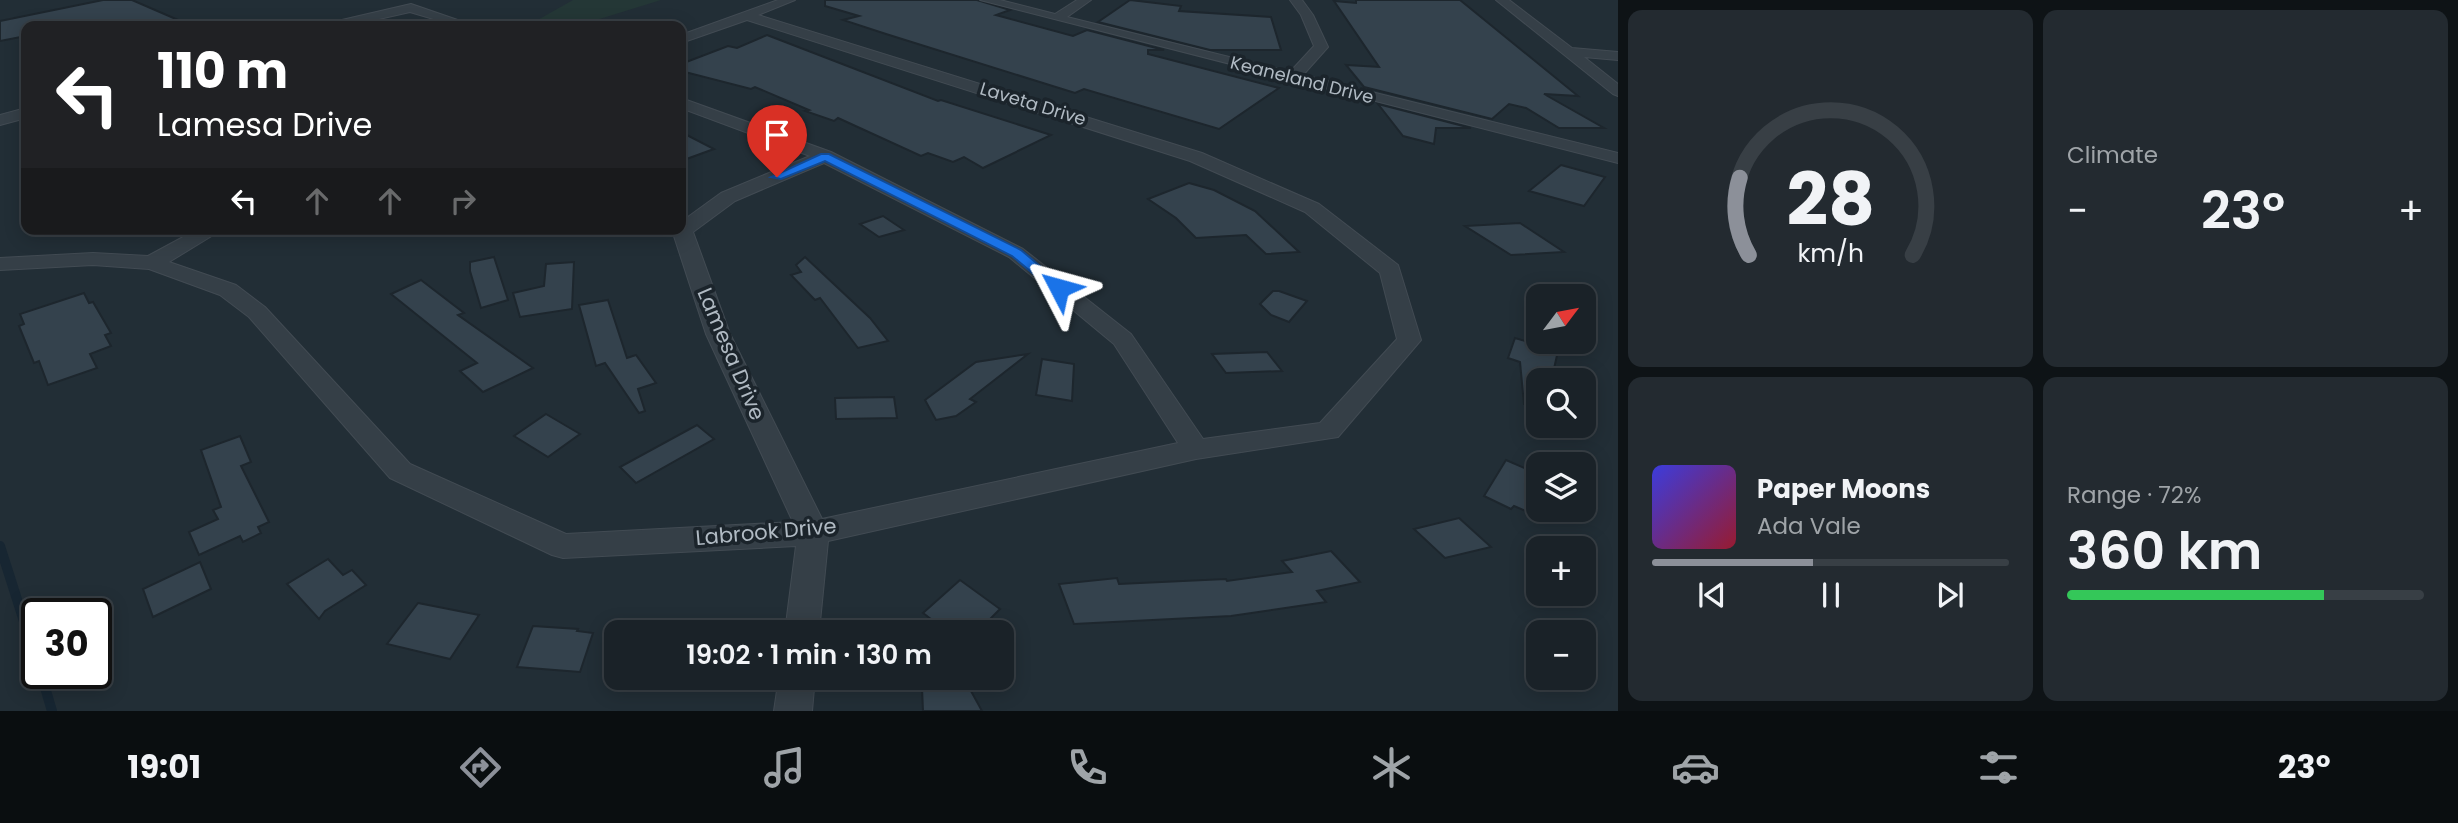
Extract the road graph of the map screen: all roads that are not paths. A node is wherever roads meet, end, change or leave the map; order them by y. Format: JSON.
{"nodes":[{"id":1,"x":429,"y":0,"type":"edge"},
{"id":2,"x":789,"y":0,"type":"edge"},
{"id":3,"x":986,"y":0,"type":"edge"},
{"id":4,"x":1085,"y":0,"type":"edge"},
{"id":5,"x":1296,"y":0,"type":"edge"},
{"id":6,"x":1502,"y":0,"type":"edge"},
{"id":7,"x":411,"y":8,"type":"junction"},
{"id":8,"x":748,"y":16,"type":"junction"},
{"id":9,"x":1057,"y":18,"type":"junction"},
{"id":10,"x":355,"y":21,"type":"edge"},
{"id":11,"x":370,"y":21,"type":"edge"},
{"id":12,"x":451,"y":21,"type":"edge"},
{"id":13,"x":686,"y":37,"type":"edge"},
{"id":14,"x":1571,"y":52,"type":"junction"},
{"id":15,"x":1618,"y":56,"type":"edge"},
{"id":16,"x":1293,"y":78,"type":"junction"},
{"id":17,"x":1618,"y":91,"type":"edge"},
{"id":18,"x":686,"y":105,"type":"edge"},
{"id":19,"x":825,"y":156,"type":"junction"},
{"id":20,"x":1618,"y":158,"type":"edge"},
{"id":21,"x":1312,"y":208,"type":"joint"},
{"id":22,"x":686,"y":227,"type":"edge"},
{"id":23,"x":202,"y":235,"type":"edge"},
{"id":24,"x":684,"y":235,"type":"edge"},
{"id":25,"x":152,"y":263,"type":"junction"},
{"id":26,"x":0,"y":264,"type":"edge"},
{"id":27,"x":1196,"y":449,"type":"junction"},
{"id":28,"x":813,"y":533,"type":"junction"},
{"id":29,"x":803,"y":620,"type":"edge"},
{"id":30,"x":795,"y":690,"type":"edge"},
{"id":31,"x":793,"y":711,"type":"edge"}],
"edges":[{"from":1,"to":7,"type":"street"},
{"from":2,"to":8,"type":"street"},
{"from":3,"to":9,"type":"street","name":"Keaneland Drive"},
{"from":4,"to":9,"type":"street"},
{"from":5,"to":16,"type":"street"},
{"from":6,"to":14,"type":"street"},
{"from":7,"to":10,"type":"street"},
{"from":7,"to":11,"type":"street"},
{"from":7,"to":12,"type":"street"},
{"from":8,"to":13,"type":"street"},
{"from":8,"to":21,"type":"street","name":"Laveta Drive"},
{"from":9,"to":16,"type":"street","name":"Keaneland Drive"},
{"from":14,"to":15,"type":"street"},
{"from":14,"to":17,"type":"street"},
{"from":16,"to":20,"type":"street","name":"Keaneland Drive"},
{"from":18,"to":19,"type":"street"},
{"from":19,"to":22,"type":"street","name":"Lamesa Drive"},
{"from":19,"to":27,"type":"street"},
{"from":21,"to":27,"type":"street","name":"Labrook Drive"},
{"from":23,"to":25,"type":"street"},
{"from":24,"to":28,"type":"street","name":"Lamesa Drive"},
{"from":25,"to":26,"type":"street","name":"Labrook Drive"},
{"from":25,"to":28,"type":"street","name":"Labrook Drive"},
{"from":27,"to":28,"type":"street","name":"Labrook Drive"},
{"from":28,"to":29,"type":"street"},
{"from":30,"to":31,"type":"street"}]}
